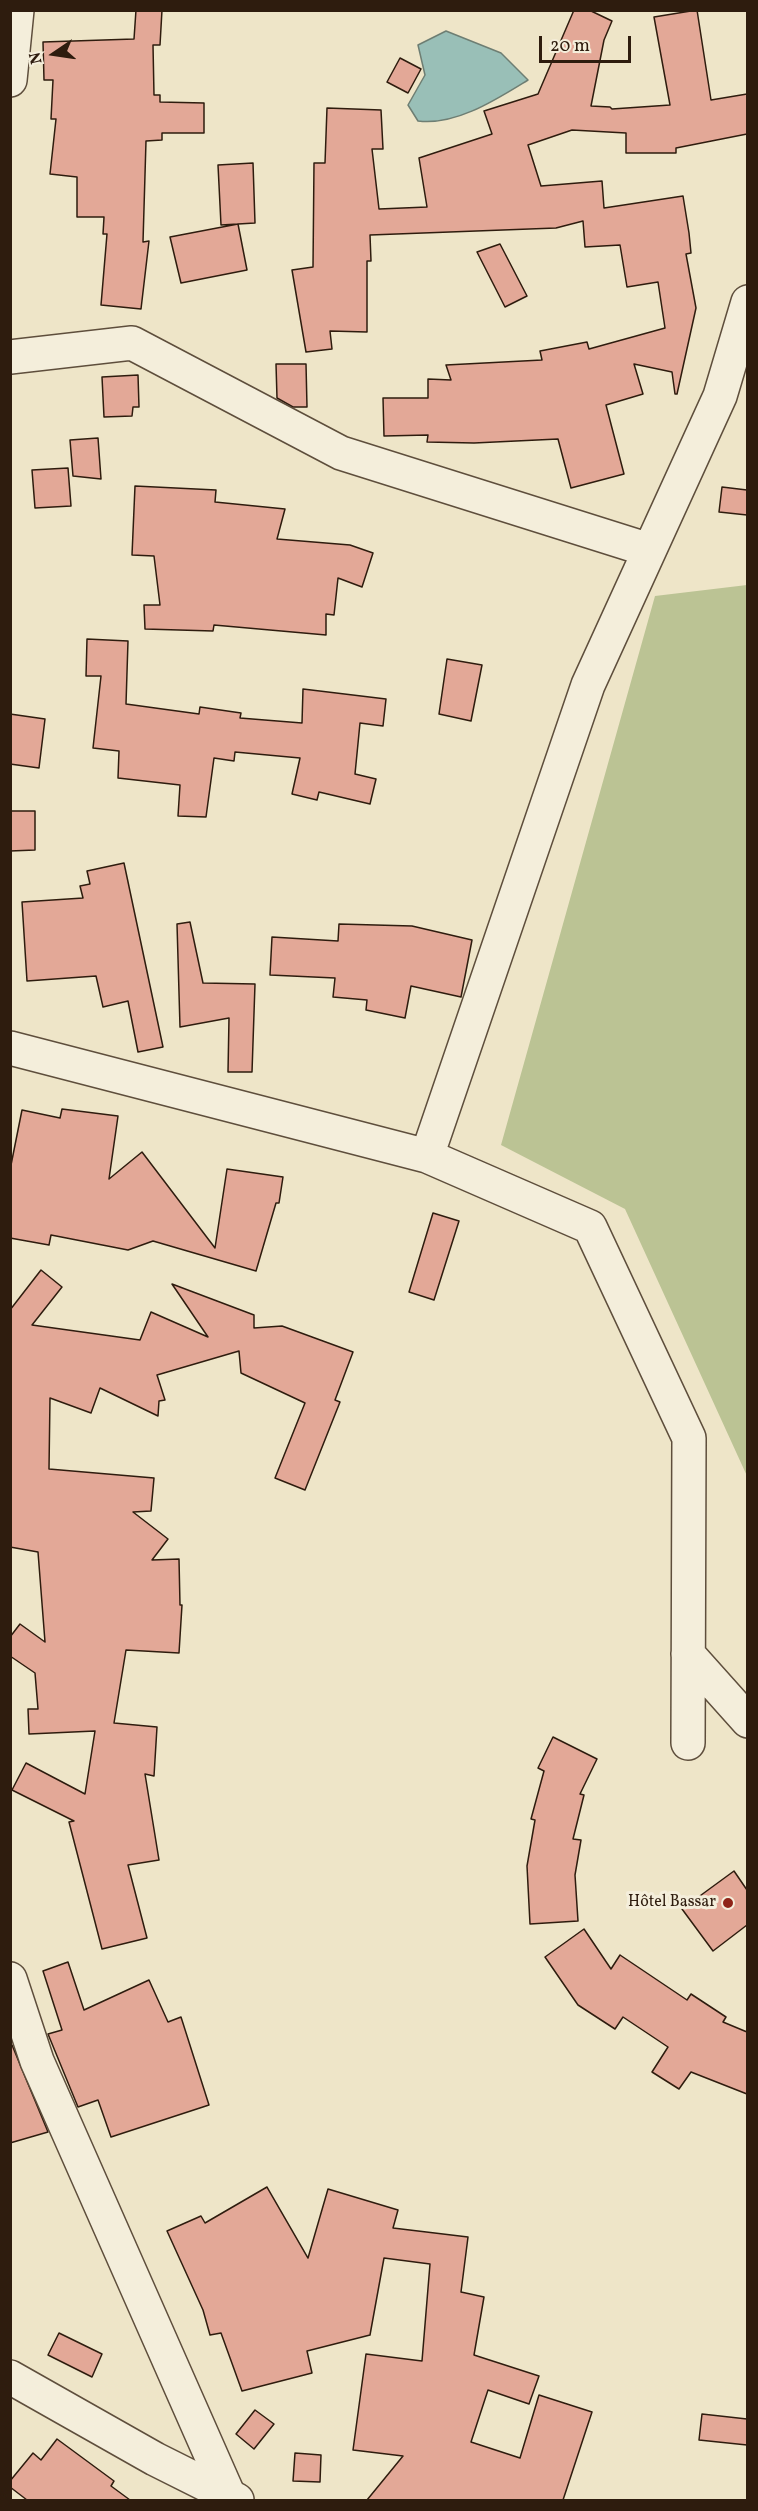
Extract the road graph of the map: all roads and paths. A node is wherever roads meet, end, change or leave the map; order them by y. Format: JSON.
{"nodes":[{"id":1,"x":17,"y":10,"type":"edge"},
{"id":2,"x":10,"y":80,"type":"edge"},
{"id":3,"x":747,"y":302,"type":"edge"},
{"id":4,"x":10,"y":357,"type":"edge"},
{"id":5,"x":649,"y":550,"type":"junction"},
{"id":6,"x":10,"y":1048,"type":"edge"},
{"id":7,"x":427,"y":1156,"type":"junction"},
{"id":8,"x":688,"y":1654,"type":"junction"},
{"id":9,"x":747,"y":1721,"type":"edge"},
{"id":10,"x":688,"y":1743,"type":"dead end"},
{"id":11,"x":10,"y":1979,"type":"edge"},
{"id":12,"x":10,"y":2377,"type":"edge"},
{"id":13,"x":233,"y":2498,"type":"edge"}],
"edges":[{"from":1,"to":2,"type":"street"},
{"from":3,"to":5,"type":"street"},
{"from":4,"to":5,"type":"street"},
{"from":5,"to":7,"type":"street"},
{"from":6,"to":7,"type":"street"},
{"from":7,"to":8,"type":"street"},
{"from":8,"to":9,"type":"street"},
{"from":8,"to":10,"type":"street"},
{"from":11,"to":13,"type":"street"},
{"from":12,"to":13,"type":"street"}]}
